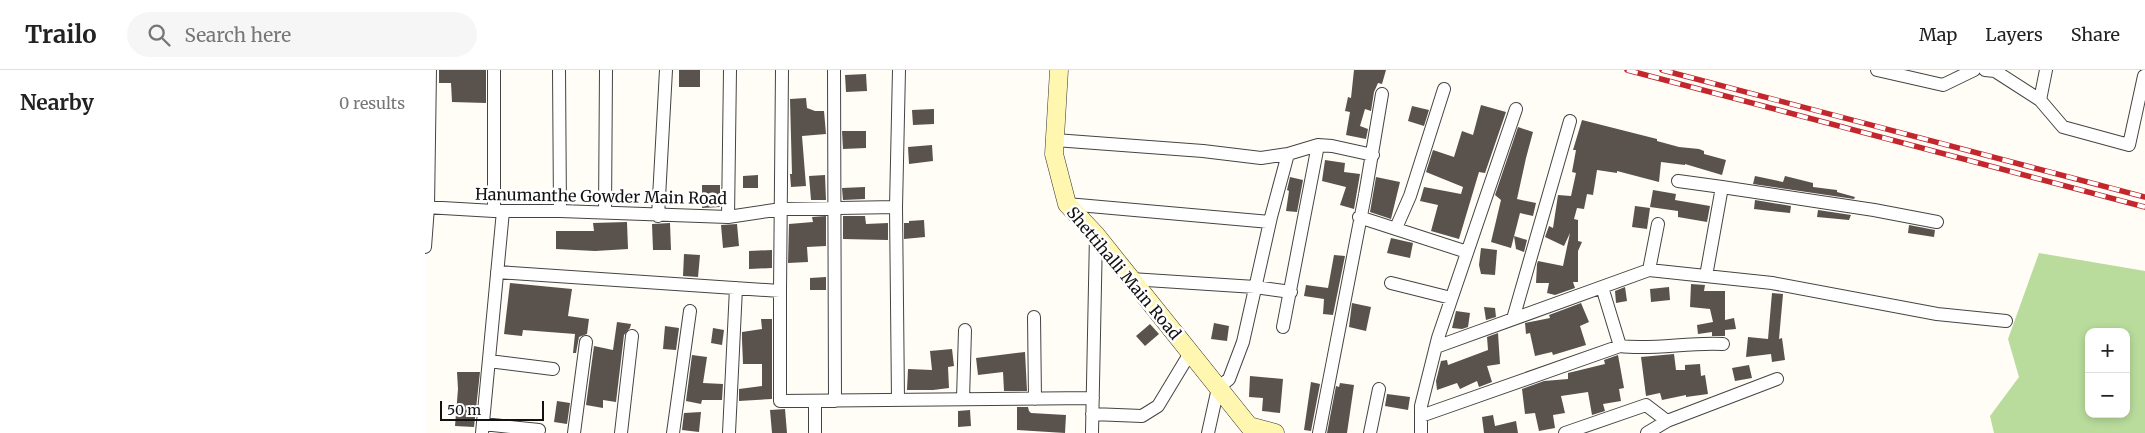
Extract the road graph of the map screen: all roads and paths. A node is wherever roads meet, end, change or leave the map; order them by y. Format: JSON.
{"nodes":[{"id":1,"x":430,"y":70,"type":"edge"},
{"id":2,"x":494,"y":70,"type":"edge"},
{"id":3,"x":559,"y":70,"type":"edge"},
{"id":4,"x":606,"y":70,"type":"edge"},
{"id":5,"x":666,"y":70,"type":"edge"},
{"id":6,"x":730,"y":70,"type":"edge"},
{"id":7,"x":782,"y":70,"type":"edge"},
{"id":8,"x":834,"y":70,"type":"edge"},
{"id":9,"x":899,"y":70,"type":"edge"},
{"id":10,"x":1059,"y":70,"type":"edge"},
{"id":11,"x":1877,"y":70,"type":"edge"},
{"id":12,"x":1974,"y":70,"type":"edge"},
{"id":13,"x":1985,"y":70,"type":"edge"},
{"id":14,"x":2046,"y":70,"type":"edge"},
{"id":15,"x":2145,"y":74,"type":"edge"},
{"id":16,"x":1444,"y":89,"type":"dead end"},
{"id":17,"x":1382,"y":94,"type":"dead end"},
{"id":18,"x":2040,"y":100,"type":"junction"},
{"id":19,"x":1516,"y":109,"type":"dead end"},
{"id":20,"x":1570,"y":121,"type":"dead end"},
{"id":21,"x":1055,"y":140,"type":"junction"},
{"id":22,"x":1318,"y":145,"type":"junction"},
{"id":23,"x":1288,"y":154,"type":"junction"},
{"id":24,"x":1373,"y":155,"type":"junction"},
{"id":25,"x":1678,"y":181,"type":"dead end"},
{"id":26,"x":1722,"y":187,"type":"junction"},
{"id":27,"x":1067,"y":204,"type":"junction"},
{"id":28,"x":427,"y":206,"type":"edge"},
{"id":29,"x":897,"y":207,"type":"junction"},
{"id":30,"x":833,"y":208,"type":"junction"},
{"id":31,"x":781,"y":209,"type":"junction"},
{"id":32,"x":498,"y":211,"type":"junction"},
{"id":33,"x":560,"y":211,"type":"junction"},
{"id":34,"x":605,"y":213,"type":"junction"},
{"id":35,"x":658,"y":216,"type":"junction"},
{"id":36,"x":728,"y":217,"type":"junction"},
{"id":37,"x":1359,"y":217,"type":"junction"},
{"id":38,"x":1270,"y":222,"type":"junction"},
{"id":39,"x":1937,"y":222,"type":"dead end"},
{"id":40,"x":1658,"y":224,"type":"dead end"},
{"id":41,"x":1396,"y":228,"type":"junction"},
{"id":42,"x":1096,"y":235,"type":"junction"},
{"id":43,"x":425,"y":247,"type":"edge"},
{"id":44,"x":1467,"y":252,"type":"junction"},
{"id":45,"x":1649,"y":270,"type":"junction"},
{"id":46,"x":497,"y":272,"type":"junction"},
{"id":47,"x":1706,"y":276,"type":"junction"},
{"id":48,"x":1131,"y":279,"type":"junction"},
{"id":49,"x":1391,"y":283,"type":"dead end"},
{"id":50,"x":1255,"y":287,"type":"junction"},
{"id":51,"x":1602,"y":287,"type":"junction"},
{"id":52,"x":736,"y":288,"type":"junction"},
{"id":53,"x":780,"y":291,"type":"junction"},
{"id":54,"x":1291,"y":292,"type":"junction"},
{"id":55,"x":1451,"y":298,"type":"junction"},
{"id":56,"x":690,"y":311,"type":"dead end"},
{"id":57,"x":1034,"y":317,"type":"dead end"},
{"id":58,"x":1513,"y":319,"type":"junction"},
{"id":59,"x":2006,"y":321,"type":"dead end"},
{"id":60,"x":1283,"y":327,"type":"dead end"},
{"id":61,"x":965,"y":330,"type":"dead end"},
{"id":62,"x":632,"y":336,"type":"dead end"},
{"id":63,"x":586,"y":342,"type":"dead end"},
{"id":64,"x":1723,"y":344,"type":"dead end"},
{"id":65,"x":1436,"y":346,"type":"junction"},
{"id":66,"x":1620,"y":346,"type":"junction"},
{"id":67,"x":1190,"y":352,"type":"junction"},
{"id":68,"x":489,"y":361,"type":"junction"},
{"id":69,"x":553,"y":370,"type":"dead end"},
{"id":70,"x":1777,"y":379,"type":"dead end"},
{"id":71,"x":1219,"y":388,"type":"junction"},
{"id":72,"x":1379,"y":388,"type":"dead end"},
{"id":73,"x":898,"y":398,"type":"junction"},
{"id":74,"x":1093,"y":398,"type":"junction"},
{"id":75,"x":963,"y":399,"type":"junction"},
{"id":76,"x":1035,"y":399,"type":"junction"},
{"id":77,"x":835,"y":400,"type":"junction"},
{"id":78,"x":815,"y":401,"type":"junction"},
{"id":79,"x":1092,"y":414,"type":"junction"},
{"id":80,"x":1421,"y":416,"type":"junction"},
{"id":81,"x":1667,"y":421,"type":"junction"},
{"id":82,"x":482,"y":429,"type":"edge"},
{"id":83,"x":539,"y":430,"type":"dead end"},
{"id":84,"x":574,"y":433,"type":"edge"},
{"id":85,"x":621,"y":433,"type":"edge"},
{"id":86,"x":673,"y":433,"type":"edge"},
{"id":87,"x":729,"y":433,"type":"edge"},
{"id":88,"x":815,"y":433,"type":"edge"},
{"id":89,"x":1092,"y":433,"type":"edge"},
{"id":90,"x":1209,"y":433,"type":"edge"},
{"id":91,"x":1275,"y":433,"type":"edge"},
{"id":92,"x":1319,"y":433,"type":"edge"},
{"id":93,"x":1370,"y":433,"type":"edge"},
{"id":94,"x":1421,"y":433,"type":"edge"},
{"id":95,"x":1565,"y":433,"type":"edge"},
{"id":96,"x":1647,"y":433,"type":"edge"}],
"edges":[{"from":1,"to":28,"type":"street"},
{"from":2,"to":32,"type":"street"},
{"from":3,"to":33,"type":"street"},
{"from":4,"to":34,"type":"street"},
{"from":5,"to":35,"type":"street"},
{"from":6,"to":36,"type":"street"},
{"from":7,"to":31,"type":"street"},
{"from":8,"to":30,"type":"street"},
{"from":9,"to":29,"type":"street"},
{"from":10,"to":21,"type":"street","name":"Shettihalli Main Road"},
{"from":11,"to":12,"type":"street"},
{"from":13,"to":18,"type":"street"},
{"from":14,"to":18,"type":"street"},
{"from":15,"to":18,"type":"street"},
{"from":16,"to":41,"type":"street"},
{"from":17,"to":24,"type":"street"},
{"from":19,"to":44,"type":"street"},
{"from":20,"to":58,"type":"street"},
{"from":21,"to":23,"type":"street"},
{"from":21,"to":27,"type":"street","name":"Shettihalli Main Road"},
{"from":22,"to":23,"type":"street"},
{"from":22,"to":24,"type":"street"},
{"from":22,"to":54,"type":"street"},
{"from":23,"to":38,"type":"street"},
{"from":24,"to":37,"type":"street"},
{"from":25,"to":26,"type":"street"},
{"from":26,"to":39,"type":"street"},
{"from":26,"to":47,"type":"street"},
{"from":27,"to":38,"type":"street"},
{"from":27,"to":42,"type":"street","name":"Shettihalli Main Road"},
{"from":28,"to":32,"type":"street","name":"Hanumanthe Gowder Main Road"},
{"from":28,"to":43,"type":"street"},
{"from":29,"to":30,"type":"street","name":"Hanumanthe Gowder Main Road"},
{"from":29,"to":73,"type":"street"},
{"from":30,"to":31,"type":"street","name":"Hanumanthe Gowder Main Road"},
{"from":30,"to":77,"type":"street"},
{"from":31,"to":36,"type":"street","name":"Hanumanthe Gowder Main Road"},
{"from":31,"to":53,"type":"street"},
{"from":32,"to":33,"type":"street","name":"Hanumanthe Gowder Main Road"},
{"from":32,"to":46,"type":"street"},
{"from":33,"to":34,"type":"street","name":"Hanumanthe Gowder Main Road"},
{"from":34,"to":35,"type":"street","name":"Hanumanthe Gowder Main Road"},
{"from":35,"to":36,"type":"street","name":"Hanumanthe Gowder Main Road"},
{"from":37,"to":41,"type":"street"},
{"from":37,"to":92,"type":"street"},
{"from":38,"to":50,"type":"street"},
{"from":40,"to":45,"type":"street"},
{"from":41,"to":44,"type":"street"},
{"from":42,"to":48,"type":"street","name":"Shettihalli Main Road"},
{"from":42,"to":74,"type":"street"},
{"from":44,"to":55,"type":"street"},
{"from":45,"to":47,"type":"street"},
{"from":45,"to":51,"type":"street"},
{"from":46,"to":52,"type":"street"},
{"from":46,"to":68,"type":"street"},
{"from":47,"to":59,"type":"street"},
{"from":48,"to":50,"type":"street"},
{"from":48,"to":67,"type":"street","name":"Shettihalli Main Road"},
{"from":49,"to":55,"type":"street"},
{"from":50,"to":54,"type":"street"},
{"from":50,"to":71,"type":"street"},
{"from":51,"to":58,"type":"street"},
{"from":51,"to":66,"type":"street"},
{"from":52,"to":53,"type":"street"},
{"from":52,"to":87,"type":"street"},
{"from":53,"to":78,"type":"street"},
{"from":54,"to":60,"type":"street"},
{"from":55,"to":65,"type":"street"},
{"from":56,"to":86,"type":"street"},
{"from":57,"to":76,"type":"street"},
{"from":58,"to":65,"type":"street"},
{"from":61,"to":75,"type":"street"},
{"from":62,"to":85,"type":"street"},
{"from":63,"to":84,"type":"street"},
{"from":64,"to":66,"type":"street"},
{"from":65,"to":80,"type":"street"},
{"from":66,"to":80,"type":"street"},
{"from":67,"to":71,"type":"street","name":"Shettihalli Main Road"},
{"from":67,"to":79,"type":"street"},
{"from":68,"to":69,"type":"street"},
{"from":68,"to":82,"type":"street"},
{"from":70,"to":81,"type":"street"},
{"from":71,"to":90,"type":"street"},
{"from":71,"to":91,"type":"street","name":"Shettihalli Main Road"},
{"from":72,"to":93,"type":"street"},
{"from":73,"to":75,"type":"street"},
{"from":73,"to":77,"type":"street"},
{"from":74,"to":76,"type":"street"},
{"from":74,"to":79,"type":"street"},
{"from":75,"to":76,"type":"street"},
{"from":77,"to":78,"type":"street"},
{"from":78,"to":88,"type":"street"},
{"from":79,"to":89,"type":"street"},
{"from":80,"to":94,"type":"street"},
{"from":81,"to":95,"type":"street"},
{"from":81,"to":96,"type":"street"},
{"from":82,"to":83,"type":"street"}]}
